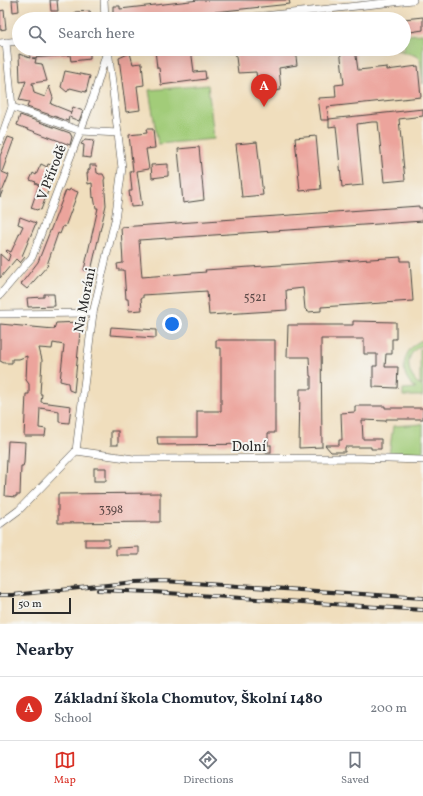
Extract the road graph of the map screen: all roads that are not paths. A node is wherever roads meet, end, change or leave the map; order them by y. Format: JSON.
{"nodes":[{"id":1,"x":104,"y":0,"type":"edge"},
{"id":2,"x":413,"y":0,"type":"edge"},
{"id":3,"x":396,"y":1,"type":"edge"},
{"id":4,"x":104,"y":12,"type":"edge"},
{"id":5,"x":298,"y":12,"type":"edge"},
{"id":6,"x":3,"y":42,"type":"edge"},
{"id":7,"x":106,"y":56,"type":"edge"},
{"id":8,"x":109,"y":56,"type":"edge"},
{"id":9,"x":12,"y":107,"type":"junction"},
{"id":10,"x":80,"y":131,"type":"junction"},
{"id":11,"x":118,"y":133,"type":"junction"},
{"id":12,"x":0,"y":141,"type":"edge"},
{"id":13,"x":0,"y":295,"type":"edge"},
{"id":14,"x":92,"y":312,"type":"junction"},
{"id":15,"x":0,"y":314,"type":"edge"},
{"id":16,"x":76,"y":452,"type":"junction"},
{"id":17,"x":423,"y":460,"type":"edge"},
{"id":18,"x":0,"y":524,"type":"edge"}],
"edges":[{"from":1,"to":4,"type":"street"},
{"from":2,"to":3,"type":"street"},
{"from":3,"to":5,"type":"street"},
{"from":6,"to":9,"type":"street"},
{"from":7,"to":10,"type":"street","name":"V Přírodě"},
{"from":8,"to":11,"type":"street","name":"Na Moráni"},
{"from":9,"to":10,"type":"street"},
{"from":9,"to":12,"type":"street"},
{"from":10,"to":11,"type":"street"},
{"from":10,"to":13,"type":"street","name":"V Přírodě"},
{"from":11,"to":14,"type":"street","name":"Na Moráni"},
{"from":14,"to":15,"type":"street"},
{"from":14,"to":16,"type":"street","name":"Na Moráni"},
{"from":16,"to":17,"type":"street","name":"Dolní"},
{"from":16,"to":18,"type":"street"}]}
